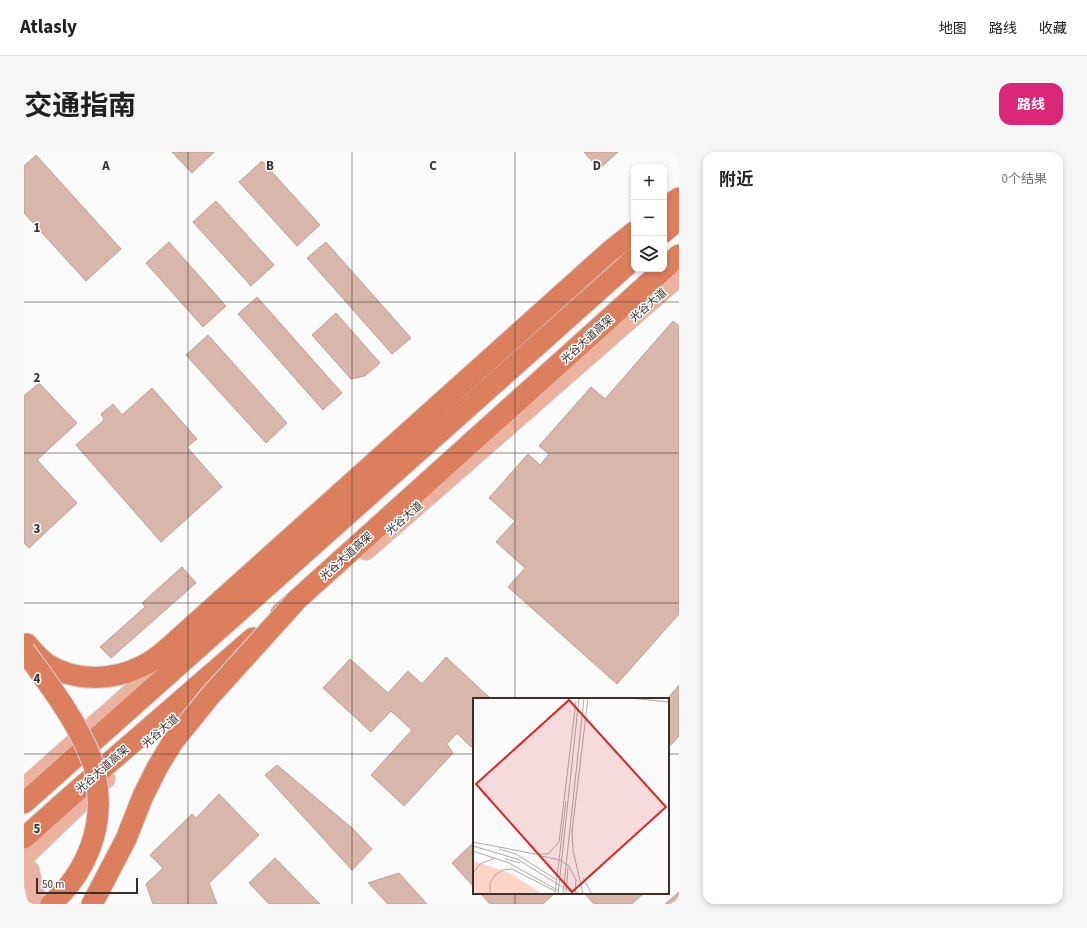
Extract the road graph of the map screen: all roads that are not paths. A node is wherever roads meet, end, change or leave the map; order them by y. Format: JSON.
{"nodes":[{"id":1,"x":679,"y":198,"type":"edge"},
{"id":2,"x":667,"y":206,"type":"edge"},
{"id":3,"x":679,"y":209,"type":"edge"},
{"id":4,"x":679,"y":219,"type":"edge"},
{"id":5,"x":667,"y":220,"type":"edge"},
{"id":6,"x":667,"y":229,"type":"edge"},
{"id":7,"x":631,"y":234,"type":"edge"},
{"id":8,"x":631,"y":252,"type":"edge"},
{"id":9,"x":679,"y":255,"type":"edge"},
{"id":10,"x":631,"y":262,"type":"edge"},
{"id":11,"x":667,"y":266,"type":"edge"},
{"id":12,"x":661,"y":272,"type":"edge"},
{"id":13,"x":679,"y":277,"type":"edge"},
{"id":14,"x":294,"y":602,"type":"junction"},
{"id":15,"x":24,"y":641,"type":"edge"},
{"id":16,"x":24,"y":650,"type":"edge"},
{"id":17,"x":94,"y":740,"type":"junction"},
{"id":18,"x":24,"y":787,"type":"edge"},
{"id":19,"x":24,"y":795,"type":"edge"},
{"id":20,"x":24,"y":804,"type":"edge"},
{"id":21,"x":24,"y":838,"type":"edge"},
{"id":22,"x":126,"y":839,"type":"junction"},
{"id":23,"x":24,"y":858,"type":"edge"},
{"id":24,"x":24,"y":867,"type":"edge"},
{"id":25,"x":38,"y":904,"type":"edge"},
{"id":26,"x":51,"y":904,"type":"edge"},
{"id":27,"x":92,"y":904,"type":"edge"},
{"id":28,"x":107,"y":904,"type":"edge"}],
"edges":[{"from":1,"to":2,"type":"highway"},
{"from":3,"to":5,"type":"main road"},
{"from":4,"to":6,"type":"highway"},
{"from":7,"to":15,"type":"highway"},
{"from":8,"to":18,"type":"main road"},
{"from":9,"to":11,"type":"highway","name":"光谷大道高架"},
{"from":10,"to":17,"type":"highway"},
{"from":12,"to":14,"type":"highway","name":"光谷大道高架"},
{"from":13,"to":23,"type":"main road","name":"光谷大道"},
{"from":14,"to":21,"type":"highway","name":"光谷大道高架","bridge":true},
{"from":14,"to":22,"type":"highway","bridge":true},
{"from":16,"to":26,"type":"highway","bridge":true},
{"from":17,"to":19,"type":"highway"},
{"from":17,"to":20,"type":"highway"},
{"from":22,"to":27,"type":"highway"},
{"from":22,"to":28,"type":"highway"},
{"from":24,"to":25,"type":"main road"}]}
